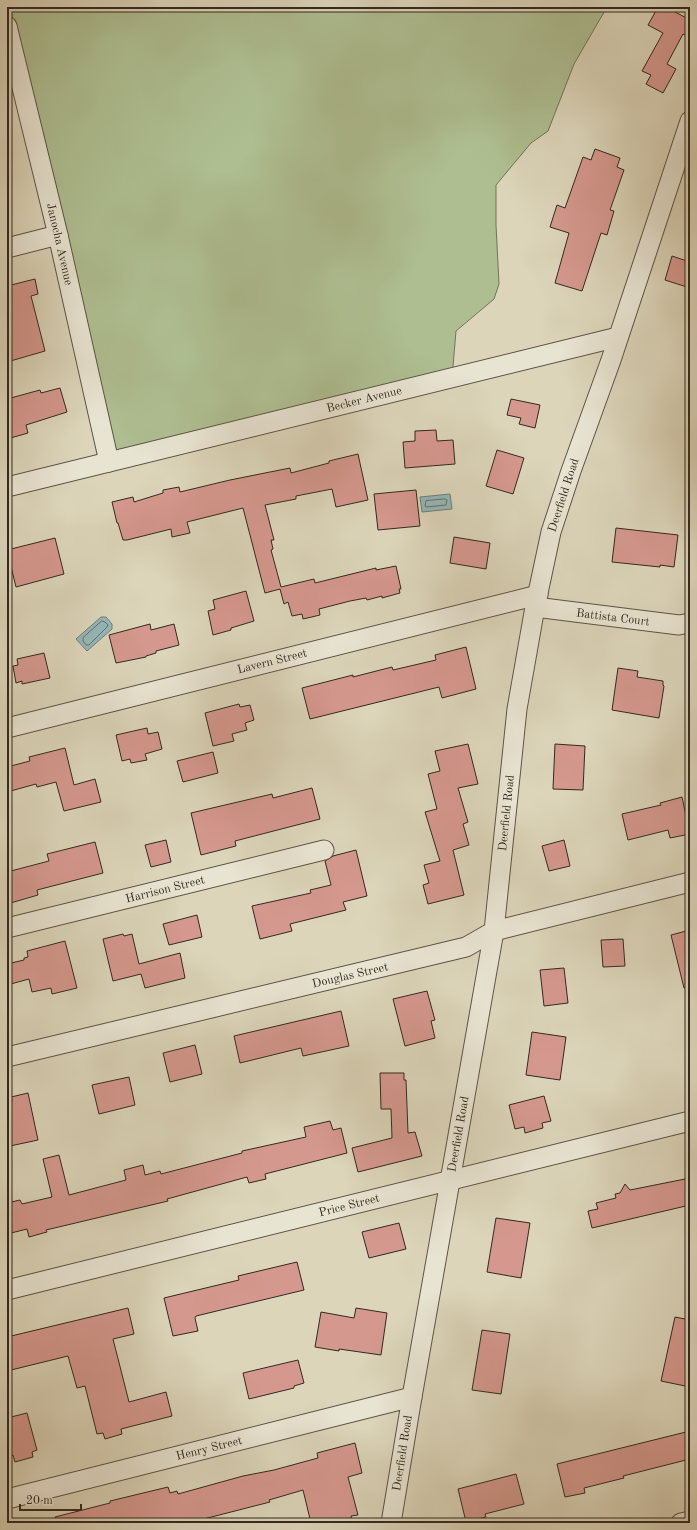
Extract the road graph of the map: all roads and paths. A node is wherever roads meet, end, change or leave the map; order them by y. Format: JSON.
{"nodes":[{"id":1,"x":7,"y":26,"type":"edge"},
{"id":2,"x":690,"y":121,"type":"edge"},
{"id":3,"x":58,"y":236,"type":"junction"},
{"id":4,"x":7,"y":248,"type":"edge"},
{"id":5,"x":618,"y":337,"type":"junction"},
{"id":6,"x":109,"y":462,"type":"junction"},
{"id":7,"x":7,"y":487,"type":"edge"},
{"id":8,"x":537,"y":601,"type":"junction"},
{"id":9,"x":690,"y":623,"type":"edge"},
{"id":10,"x":7,"y":728,"type":"edge"},
{"id":11,"x":324,"y":850,"type":"dead end"},
{"id":12,"x":690,"y":882,"type":"edge"},
{"id":13,"x":7,"y":928,"type":"edge"},
{"id":14,"x":494,"y":931,"type":"junction"},
{"id":15,"x":7,"y":1057,"type":"edge"},
{"id":16,"x":690,"y":1121,"type":"edge"},
{"id":17,"x":450,"y":1180,"type":"junction"},
{"id":18,"x":7,"y":1290,"type":"edge"},
{"id":19,"x":412,"y":1397,"type":"junction"},
{"id":20,"x":7,"y":1499,"type":"edge"},
{"id":21,"x":690,"y":1521,"type":"edge"},
{"id":22,"x":391,"y":1523,"type":"edge"},
{"id":23,"x":681,"y":1523,"type":"edge"}],
"edges":[{"from":1,"to":3,"type":"street","name":"Janocha Avenue"},
{"from":2,"to":5,"type":"street","name":"Deerfield Road"},
{"from":3,"to":4,"type":"street"},
{"from":3,"to":6,"type":"street","name":"Janocha Avenue"},
{"from":5,"to":6,"type":"street","name":"Becker Avenue"},
{"from":5,"to":8,"type":"street","name":"Deerfield Road"},
{"from":6,"to":7,"type":"street","name":"Becker Avenue"},
{"from":8,"to":9,"type":"street","name":"Battista Court"},
{"from":8,"to":10,"type":"street","name":"Lavern Street"},
{"from":8,"to":14,"type":"street","name":"Deerfield Road"},
{"from":11,"to":13,"type":"street","name":"Harrison Street"},
{"from":12,"to":14,"type":"street","name":"Douglas Street"},
{"from":14,"to":15,"type":"street","name":"Douglas Street"},
{"from":14,"to":17,"type":"street","name":"Deerfield Road"},
{"from":16,"to":17,"type":"street","name":"Price Street"},
{"from":17,"to":18,"type":"street","name":"Price Street"},
{"from":17,"to":19,"type":"street","name":"Deerfield Road"},
{"from":19,"to":20,"type":"street","name":"Henry Street"},
{"from":19,"to":22,"type":"street","name":"Deerfield Road"},
{"from":21,"to":23,"type":"street"}]}
